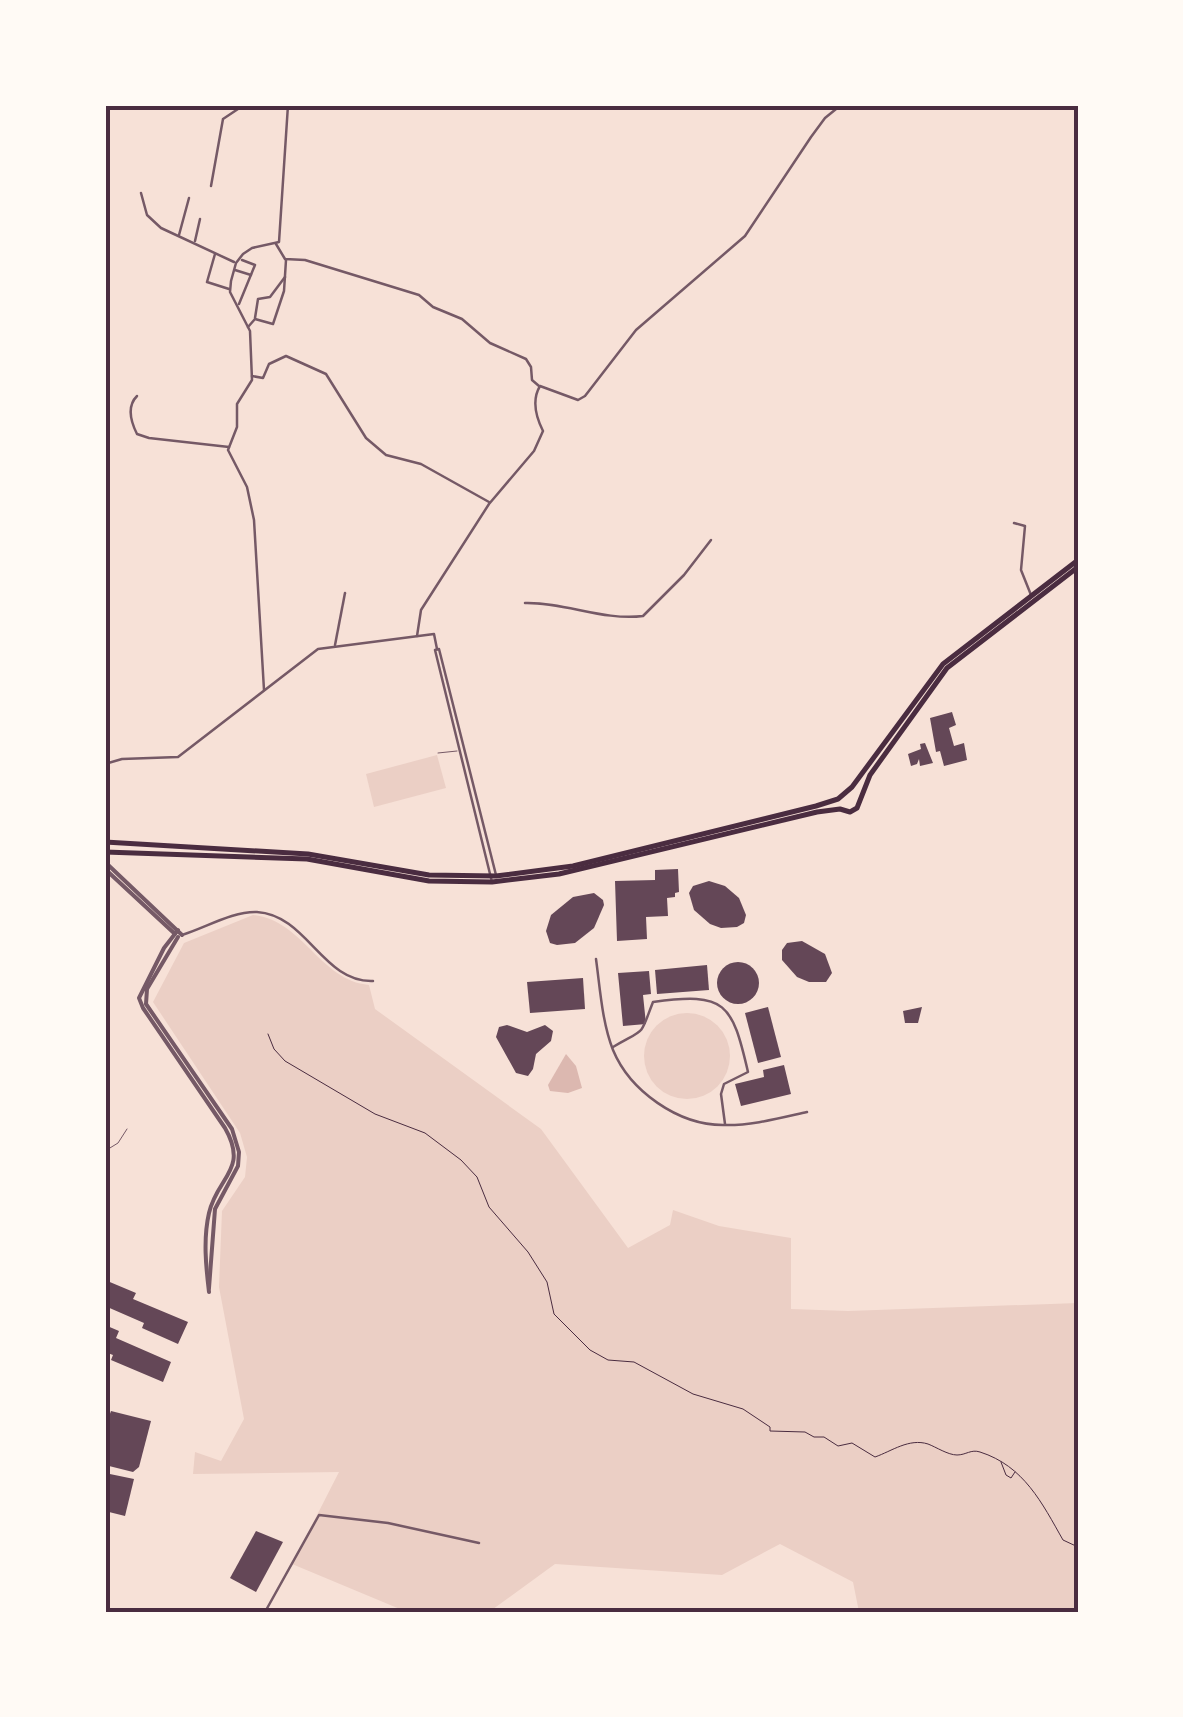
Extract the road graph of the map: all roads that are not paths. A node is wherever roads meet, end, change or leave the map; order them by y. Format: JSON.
{"nodes":[{"id":1,"x":244,"y":105,"type":"edge"},
{"id":2,"x":288,"y":105,"type":"edge"},
{"id":3,"x":841,"y":105,"type":"edge"},
{"id":4,"x":211,"y":186,"type":"dead end"},
{"id":5,"x":141,"y":193,"type":"dead end"},
{"id":6,"x":189,"y":198,"type":"dead end"},
{"id":7,"x":200,"y":219,"type":"dead end"},
{"id":8,"x":179,"y":236,"type":"junction"},
{"id":9,"x":195,"y":242,"type":"junction"},
{"id":10,"x":276,"y":244,"type":"junction"},
{"id":11,"x":216,"y":253,"type":"junction"},
{"id":12,"x":286,"y":258,"type":"junction"},
{"id":13,"x":237,"y":261,"type":"junction"},
{"id":14,"x":234,"y":270,"type":"junction"},
{"id":15,"x":252,"y":275,"type":"junction"},
{"id":16,"x":285,"y":277,"type":"junction"},
{"id":17,"x":230,"y":290,"type":"junction"},
{"id":18,"x":238,"y":306,"type":"junction"},
{"id":19,"x":255,"y":319,"type":"junction"},
{"id":20,"x":248,"y":327,"type":"junction"},
{"id":21,"x":252,"y":376,"type":"junction"},
{"id":22,"x":540,"y":386,"type":"junction"},
{"id":23,"x":137,"y":396,"type":"dead end"},
{"id":24,"x":231,"y":448,"type":"junction"},
{"id":25,"x":490,"y":503,"type":"junction"},
{"id":26,"x":1014,"y":523,"type":"dead end"},
{"id":27,"x":711,"y":540,"type":"dead end"},
{"id":28,"x":1078,"y":564,"type":"edge"},
{"id":29,"x":345,"y":593,"type":"dead end"},
{"id":30,"x":1031,"y":595,"type":"junction"},
{"id":31,"x":525,"y":603,"type":"dead end"},
{"id":32,"x":417,"y":636,"type":"junction"},
{"id":33,"x":335,"y":647,"type":"junction"},
{"id":34,"x":437,"y":649,"type":"junction"},
{"id":35,"x":954,"y":657,"type":"junction"},
{"id":36,"x":264,"y":690,"type":"junction"},
{"id":37,"x":459,"y":724,"type":"junction"},
{"id":38,"x":452,"y":726,"type":"junction"},
{"id":39,"x":457,"y":751,"type":"junction"},
{"id":40,"x":438,"y":752,"type":"dead end"},
{"id":41,"x":105,"y":764,"type":"edge"},
{"id":42,"x":846,"y":792,"type":"junction"},
{"id":43,"x":838,"y":799,"type":"junction"},
{"id":44,"x":858,"y":800,"type":"junction"},
{"id":45,"x":840,"y":809,"type":"junction"},
{"id":46,"x":105,"y":842,"type":"edge"},
{"id":47,"x":105,"y":852,"type":"edge"},
{"id":48,"x":118,"y":852,"type":"junction"},
{"id":49,"x":107,"y":866,"type":"edge"},
{"id":50,"x":494,"y":879,"type":"junction"},
{"id":51,"x":178,"y":934,"type":"junction"},
{"id":52,"x":596,"y":959,"type":"dead end"},
{"id":53,"x":373,"y":981,"type":"dead end"},
{"id":54,"x":612,"y":1047,"type":"junction"},
{"id":55,"x":807,"y":1112,"type":"dead end"},
{"id":56,"x":725,"y":1126,"type":"junction"},
{"id":57,"x":127,"y":1130,"type":"dead end"},
{"id":58,"x":105,"y":1151,"type":"edge"},
{"id":59,"x":209,"y":1290,"type":"dead end"},
{"id":60,"x":479,"y":1542,"type":"dead end"},
{"id":61,"x":265,"y":1612,"type":"edge"}],
"edges":[{"from":1,"to":4,"type":"street"},
{"from":2,"to":10,"type":"street"},
{"from":3,"to":22,"type":"street"},
{"from":5,"to":8,"type":"street"},
{"from":6,"to":8,"type":"street"},
{"from":7,"to":9,"type":"street"},
{"from":8,"to":9,"type":"street"},
{"from":9,"to":11,"type":"street"},
{"from":10,"to":12,"type":"street"},
{"from":10,"to":13,"type":"street"},
{"from":11,"to":13,"type":"street"},
{"from":11,"to":17,"type":"street"},
{"from":12,"to":16,"type":"street"},
{"from":12,"to":22,"type":"street"},
{"from":13,"to":14,"type":"street"},
{"from":13,"to":15,"type":"street"},
{"from":14,"to":15,"type":"street"},
{"from":14,"to":17,"type":"street"},
{"from":15,"to":18,"type":"street"},
{"from":16,"to":19,"type":"street"},
{"from":16,"to":19,"type":"street"},
{"from":17,"to":18,"type":"street"},
{"from":18,"to":20,"type":"street"},
{"from":19,"to":20,"type":"street"},
{"from":20,"to":21,"type":"street"},
{"from":21,"to":24,"type":"street"},
{"from":21,"to":25,"type":"street"},
{"from":22,"to":25,"type":"street"},
{"from":23,"to":24,"type":"street"},
{"from":24,"to":36,"type":"street"},
{"from":25,"to":32,"type":"street"},
{"from":26,"to":30,"type":"street"},
{"from":27,"to":31,"type":"street"},
{"from":28,"to":30,"type":"main road"},
{"from":28,"to":35,"type":"main road"},
{"from":29,"to":33,"type":"street"},
{"from":30,"to":35,"type":"main road"},
{"from":32,"to":33,"type":"street"},
{"from":32,"to":34,"type":"street"},
{"from":33,"to":36,"type":"street"},
{"from":34,"to":37,"type":"street"},
{"from":34,"to":38,"type":"street"},
{"from":35,"to":42,"type":"main road"},
{"from":35,"to":44,"type":"main road"},
{"from":36,"to":41,"type":"street"},
{"from":37,"to":38,"type":"street"},
{"from":37,"to":50,"type":"street"},
{"from":38,"to":39,"type":"street"},
{"from":39,"to":40,"type":"lane"},
{"from":39,"to":50,"type":"street"},
{"from":42,"to":43,"type":"main road"},
{"from":42,"to":44,"type":"main road"},
{"from":43,"to":45,"type":"main road"},
{"from":43,"to":50,"type":"main road"},
{"from":44,"to":45,"type":"main road"},
{"from":45,"to":50,"type":"main road"},
{"from":46,"to":50,"type":"main road"},
{"from":47,"to":48,"type":"main road"},
{"from":48,"to":49,"type":"street"},
{"from":48,"to":50,"type":"main road"},
{"from":49,"to":51,"type":"street"},
{"from":51,"to":53,"type":"street"},
{"from":51,"to":59,"type":"street"},
{"from":52,"to":54,"type":"street"},
{"from":54,"to":56,"type":"street"},
{"from":54,"to":56,"type":"street"},
{"from":55,"to":56,"type":"street"},
{"from":57,"to":58,"type":"lane"},
{"from":60,"to":61,"type":"street"}]}
